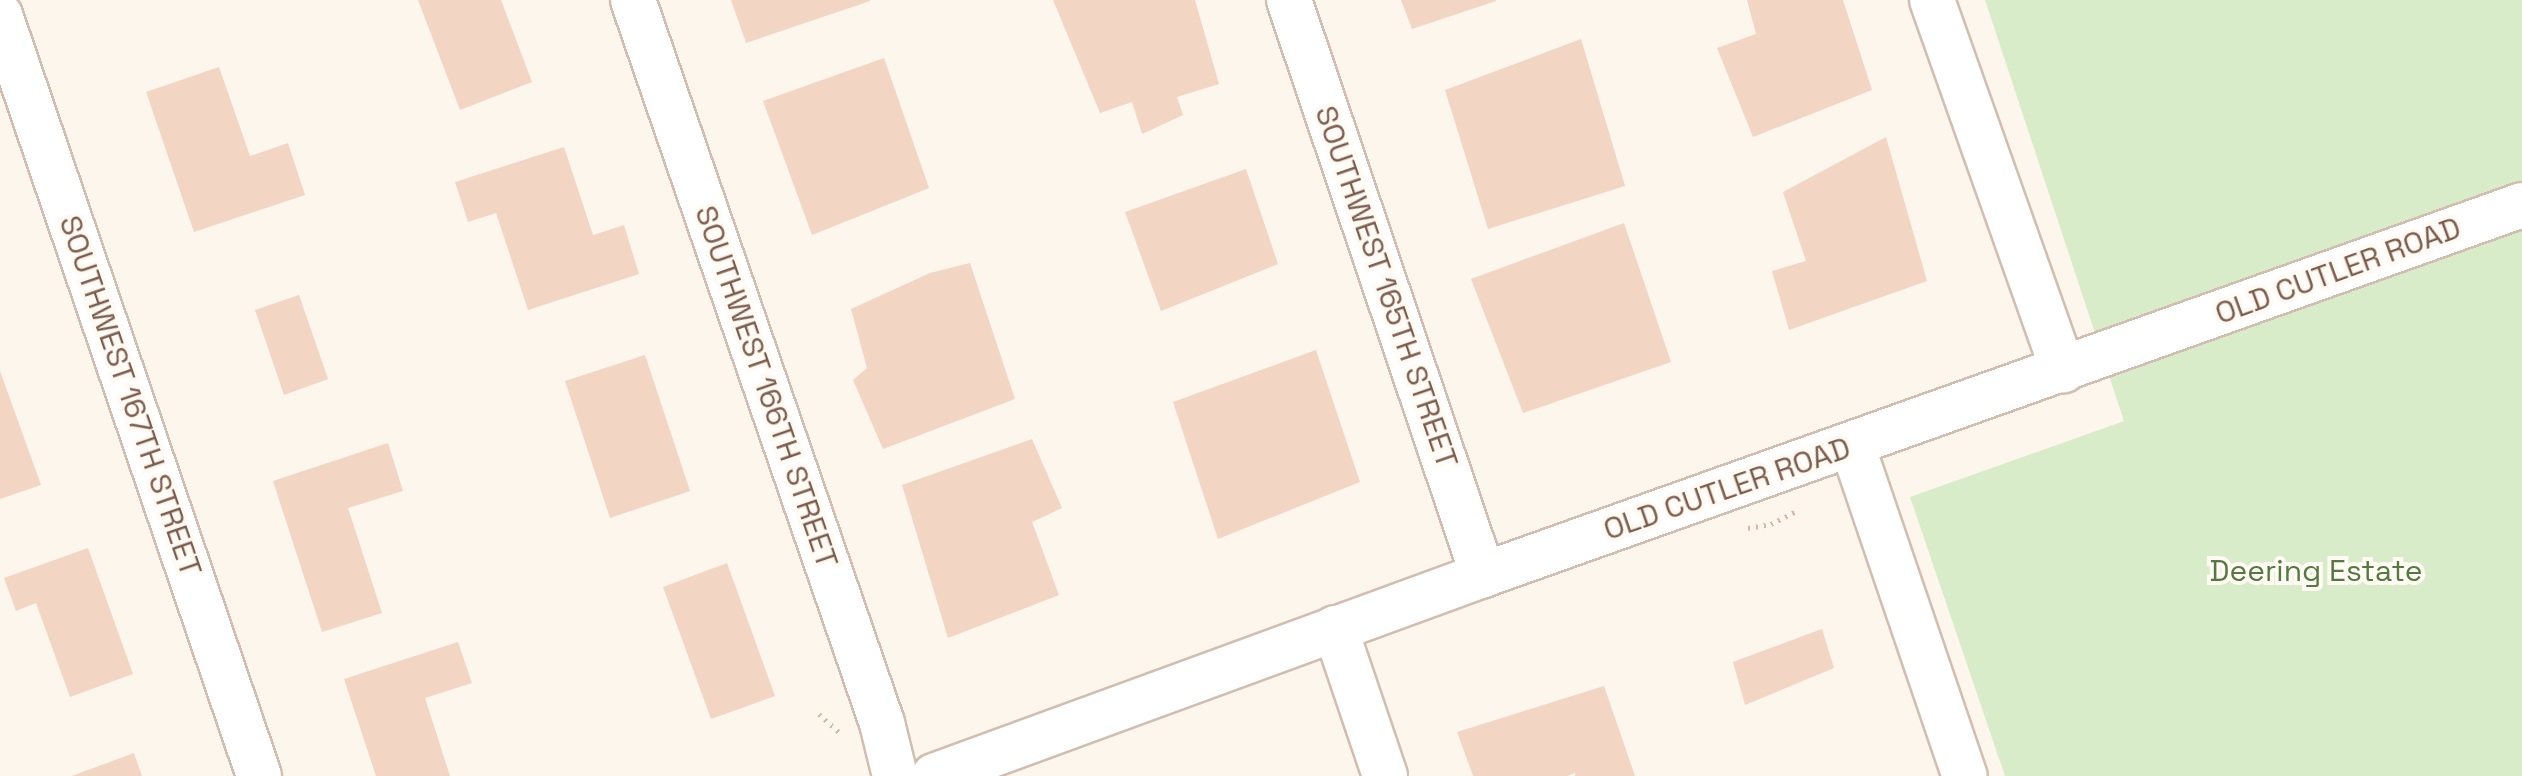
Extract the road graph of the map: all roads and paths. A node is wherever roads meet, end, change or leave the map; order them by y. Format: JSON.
{"nodes":[{"id":1,"x":633,"y":0,"type":"edge"},
{"id":2,"x":1289,"y":0,"type":"edge"},
{"id":3,"x":1932,"y":0,"type":"edge"},
{"id":4,"x":0,"y":15,"type":"edge"},
{"id":5,"x":2522,"y":205,"type":"edge"},
{"id":6,"x":2063,"y":370,"type":"junction"},
{"id":7,"x":1852,"y":445,"type":"junction"},
{"id":8,"x":1483,"y":575,"type":"junction"},
{"id":9,"x":1335,"y":628,"type":"junction"},
{"id":10,"x":259,"y":776,"type":"edge"},
{"id":11,"x":895,"y":776,"type":"edge"},
{"id":12,"x":934,"y":776,"type":"edge"},
{"id":13,"x":1385,"y":776,"type":"edge"},
{"id":14,"x":1965,"y":776,"type":"edge"}],
"edges":[{"from":1,"to":11,"type":"street","name":"SOUTHWEST 166TH STREET"},
{"from":2,"to":8,"type":"street","name":"SOUTHWEST 165TH STREET"},
{"from":3,"to":6,"type":"street"},
{"from":4,"to":10,"type":"street","name":"SOUTHWEST 167TH STREET"},
{"from":5,"to":6,"type":"street","name":"OLD CUTLER ROAD"},
{"from":6,"to":7,"type":"street","name":"OLD CUTLER ROAD"},
{"from":7,"to":8,"type":"street","name":"OLD CUTLER ROAD"},
{"from":7,"to":14,"type":"street"},
{"from":8,"to":9,"type":"street","name":"OLD CUTLER ROAD"},
{"from":9,"to":12,"type":"street","name":"OLD CUTLER ROAD"},
{"from":9,"to":13,"type":"street"}]}
